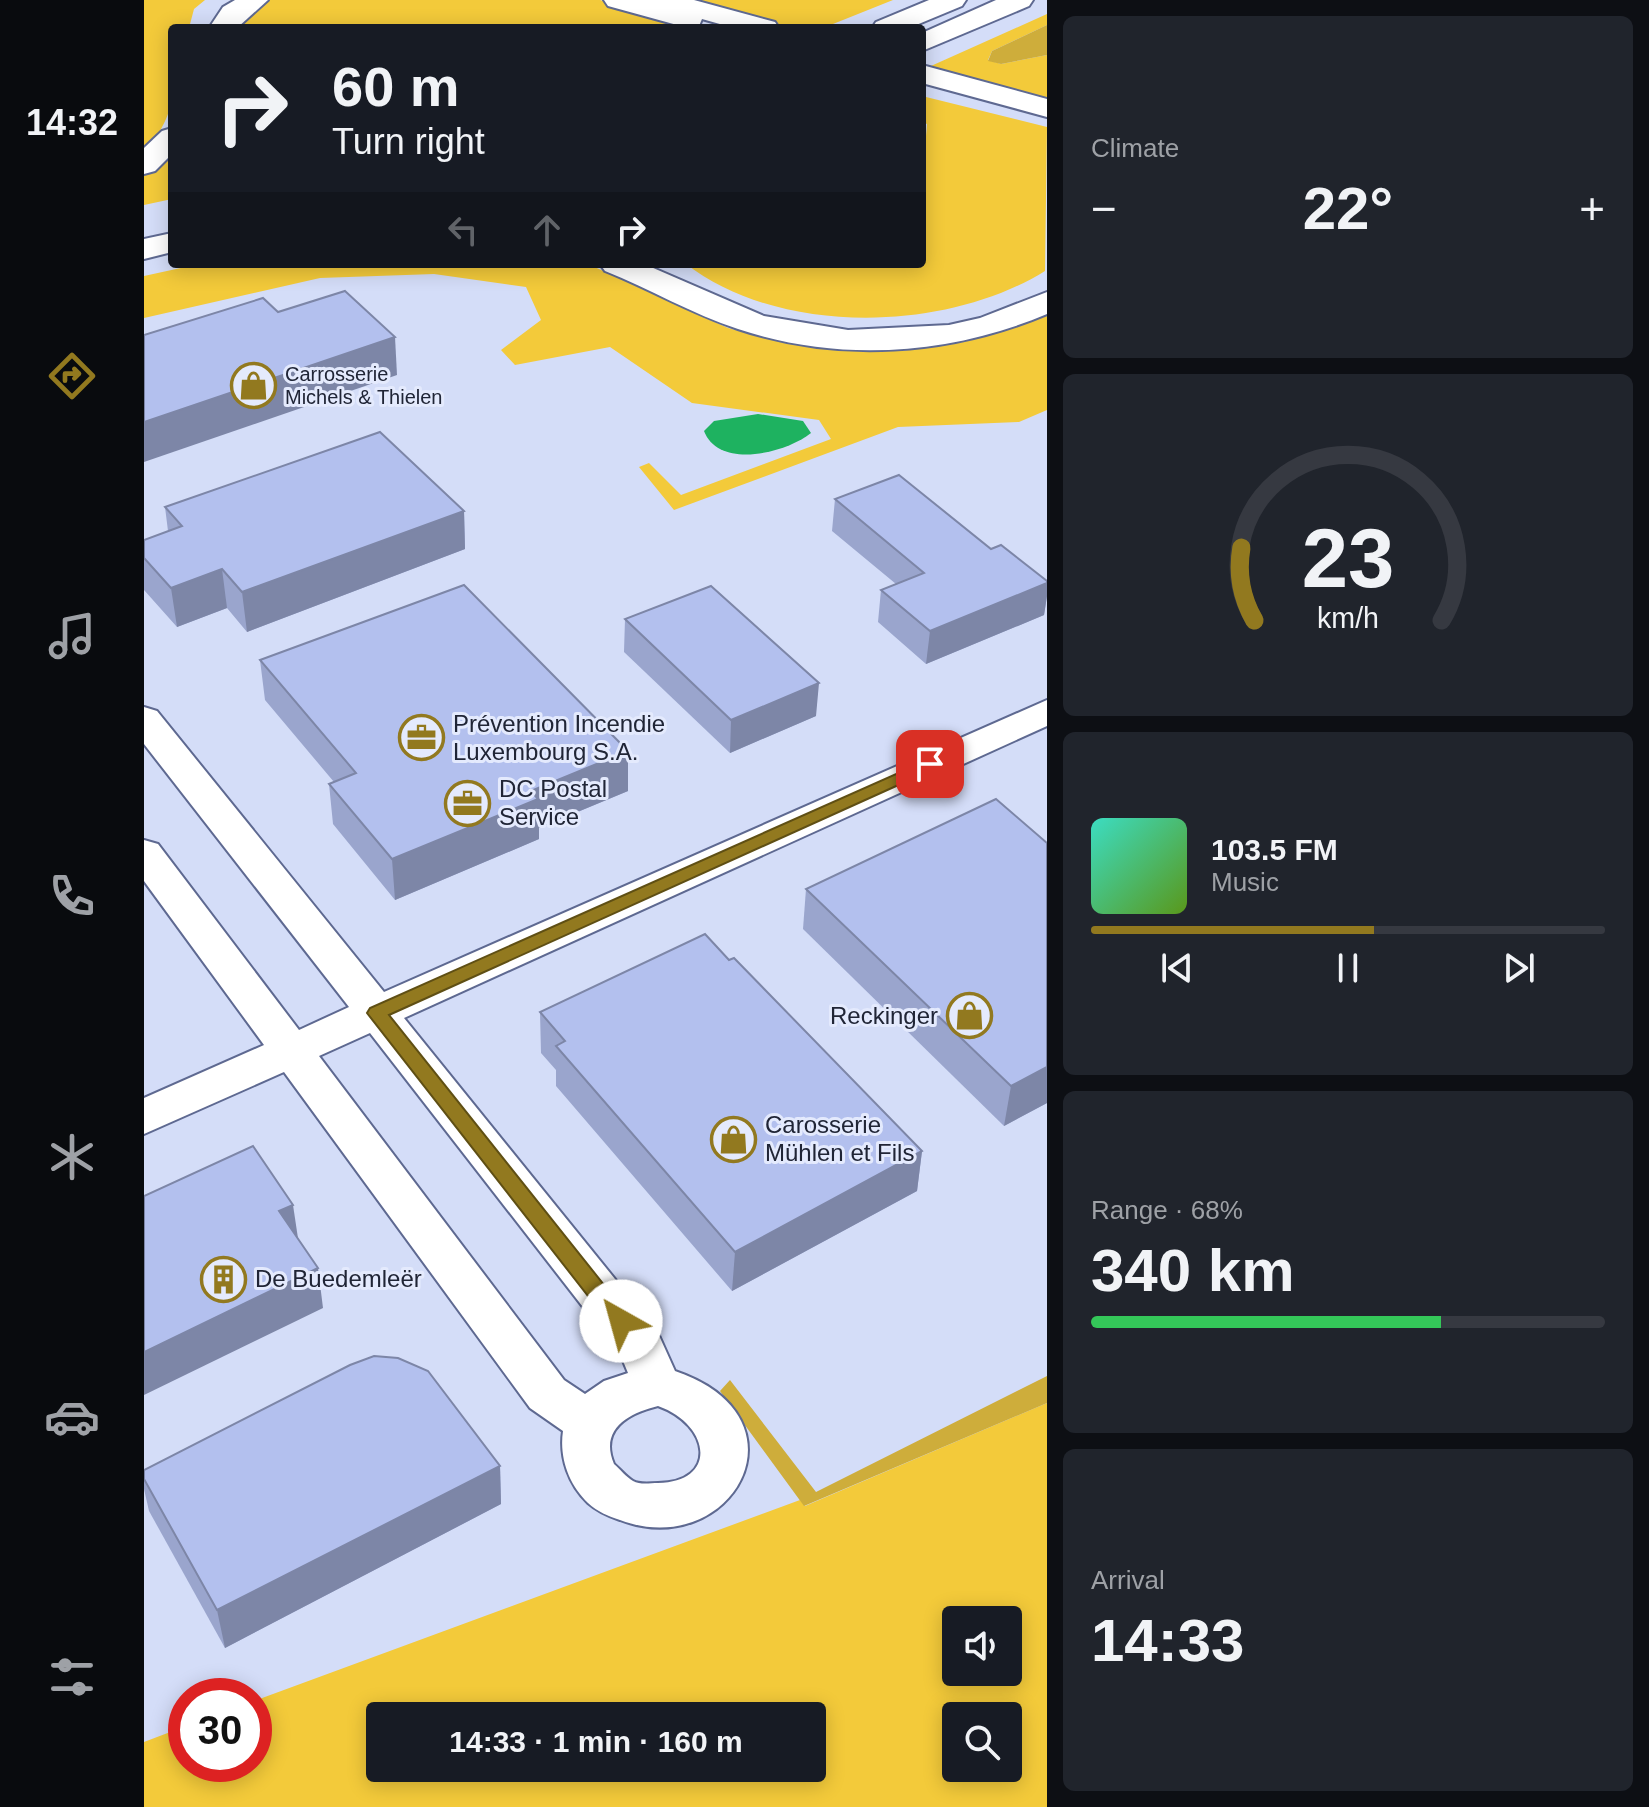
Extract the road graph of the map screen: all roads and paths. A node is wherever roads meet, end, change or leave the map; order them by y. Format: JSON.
{"nodes":[{"id":1,"x":224,"y":0,"type":"edge"},
{"id":2,"x":254,"y":0,"type":"edge"},
{"id":3,"x":618,"y":0,"type":"edge"},
{"id":4,"x":663,"y":0,"type":"edge"},
{"id":5,"x":952,"y":0,"type":"edge"},
{"id":6,"x":1019,"y":0,"type":"edge"},
{"id":7,"x":204,"y":24,"type":"edge"},
{"id":8,"x":226,"y":24,"type":"edge"},
{"id":9,"x":703,"y":24,"type":"edge"},
{"id":10,"x":752,"y":24,"type":"edge"},
{"id":11,"x":895,"y":24,"type":"edge"},
{"id":12,"x":926,"y":41,"type":"edge"},
{"id":13,"x":926,"y":80,"type":"edge"},
{"id":14,"x":1047,"y":108,"type":"edge"},
{"id":15,"x":1047,"y":121,"type":"edge"},
{"id":16,"x":168,"y":141,"type":"edge"},
{"id":17,"x":144,"y":165,"type":"edge"},
{"id":18,"x":168,"y":216,"type":"edge"},
{"id":19,"x":144,"y":221,"type":"edge"},
{"id":20,"x":168,"y":243,"type":"edge"},
{"id":21,"x":144,"y":249,"type":"edge"},
{"id":22,"x":625,"y":268,"type":"edge"},
{"id":23,"x":677,"y":268,"type":"edge"},
{"id":24,"x":1047,"y":283,"type":"edge"},
{"id":25,"x":1047,"y":302,"type":"edge"},
{"id":26,"x":1047,"y":712,"type":"edge"},
{"id":27,"x":144,"y":719,"type":"edge"},
{"id":28,"x":144,"y":853,"type":"edge"},
{"id":29,"x":377,"y":1013,"type":"junction"},
{"id":30,"x":292,"y":1051,"type":"junction"},
{"id":31,"x":144,"y":1117,"type":"edge"},
{"id":32,"x":658,"y":1386,"type":"junction"},
{"id":33,"x":589,"y":1423,"type":"junction"}],
"edges":[{"from":1,"to":7,"type":"main road"},
{"from":2,"to":8,"type":"main road"},
{"from":3,"to":9,"type":"main road"},
{"from":4,"to":10,"type":"main road"},
{"from":5,"to":11,"type":"main road"},
{"from":6,"to":12,"type":"main road"},
{"from":13,"to":14,"type":"main road"},
{"from":13,"to":15,"type":"main road"},
{"from":16,"to":17,"type":"main road"},
{"from":18,"to":19,"type":"main road"},
{"from":20,"to":21,"type":"main road"},
{"from":22,"to":25,"type":"main road"},
{"from":23,"to":24,"type":"main road"},
{"from":26,"to":29,"type":"street"},
{"from":27,"to":29,"type":"street"},
{"from":28,"to":30,"type":"street"},
{"from":29,"to":30,"type":"street"},
{"from":29,"to":32,"type":"street"},
{"from":30,"to":31,"type":"street"},
{"from":30,"to":33,"type":"street"},
{"from":32,"to":33,"type":"street"},
{"from":32,"to":33,"type":"street"}]}
